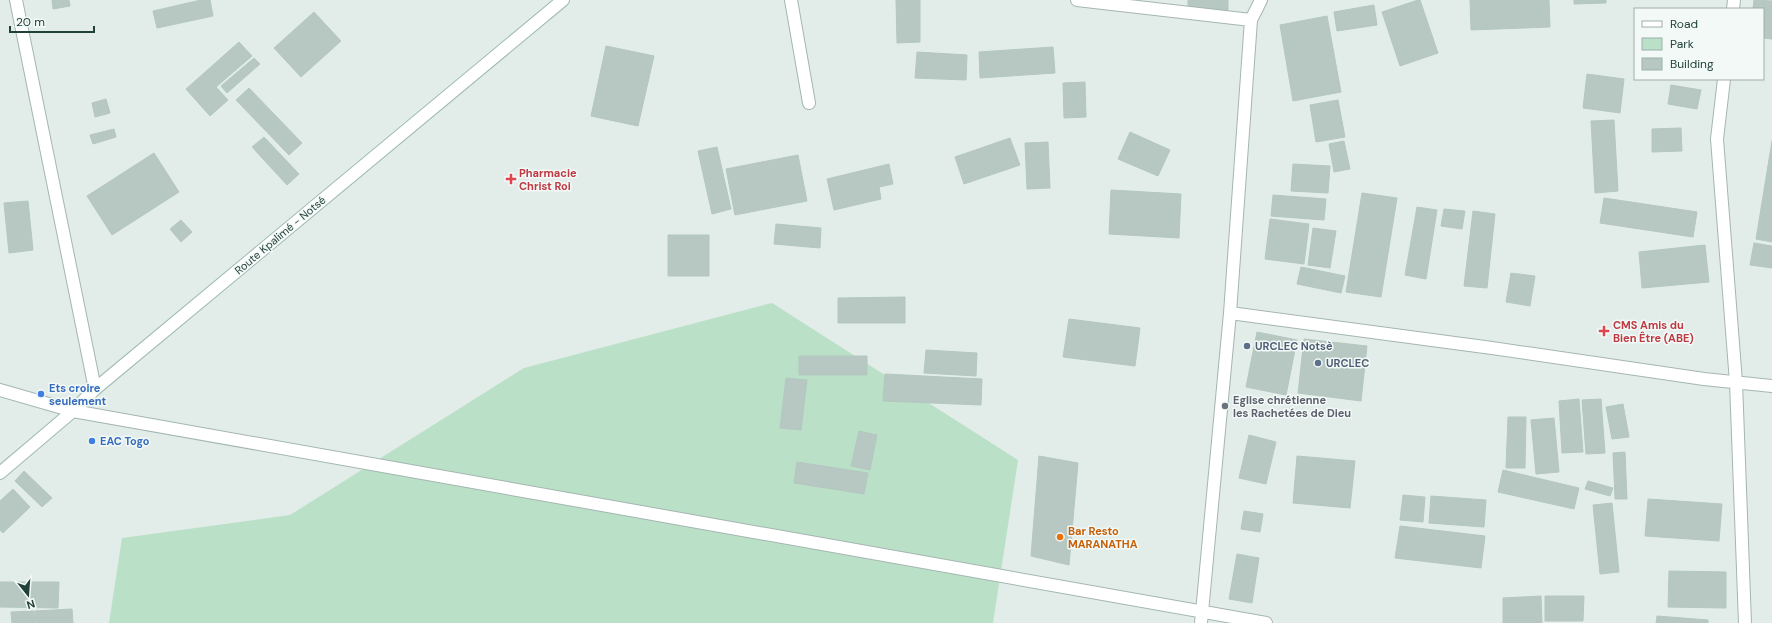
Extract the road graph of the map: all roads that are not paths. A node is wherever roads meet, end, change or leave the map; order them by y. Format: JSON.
{"nodes":[{"id":1,"x":16,"y":0,"type":"edge"},
{"id":2,"x":563,"y":0,"type":"edge"},
{"id":3,"x":791,"y":0,"type":"edge"},
{"id":4,"x":1077,"y":0,"type":"edge"},
{"id":5,"x":1261,"y":0,"type":"edge"},
{"id":6,"x":1251,"y":20,"type":"junction"},
{"id":7,"x":1724,"y":80,"type":"edge"},
{"id":8,"x":809,"y":103,"type":"dead end"},
{"id":9,"x":1230,"y":313,"type":"junction"},
{"id":10,"x":1736,"y":382,"type":"junction"},
{"id":11,"x":1772,"y":386,"type":"edge"},
{"id":12,"x":96,"y":389,"type":"junction"},
{"id":13,"x":0,"y":390,"type":"edge"},
{"id":14,"x":73,"y":411,"type":"junction"},
{"id":15,"x":0,"y":473,"type":"edge"},
{"id":16,"x":1202,"y":618,"type":"edge"},
{"id":17,"x":1266,"y":623,"type":"edge"},
{"id":18,"x":1745,"y":623,"type":"edge"}],
"edges":[{"from":1,"to":12,"type":"street"},
{"from":2,"to":12,"type":"street","name":"Route Kpalimé - Notsé"},
{"from":3,"to":8,"type":"street"},
{"from":4,"to":6,"type":"street"},
{"from":5,"to":6,"type":"street"},
{"from":6,"to":9,"type":"street"},
{"from":7,"to":10,"type":"street"},
{"from":9,"to":10,"type":"street"},
{"from":9,"to":16,"type":"street"},
{"from":10,"to":11,"type":"street"},
{"from":10,"to":18,"type":"street"},
{"from":12,"to":14,"type":"street","name":"Route Kpalimé - Notsé"},
{"from":13,"to":14,"type":"street"},
{"from":14,"to":15,"type":"street","name":"Route Kpalimé - Notsé"},
{"from":14,"to":16,"type":"street"},
{"from":16,"to":17,"type":"street"}]}
